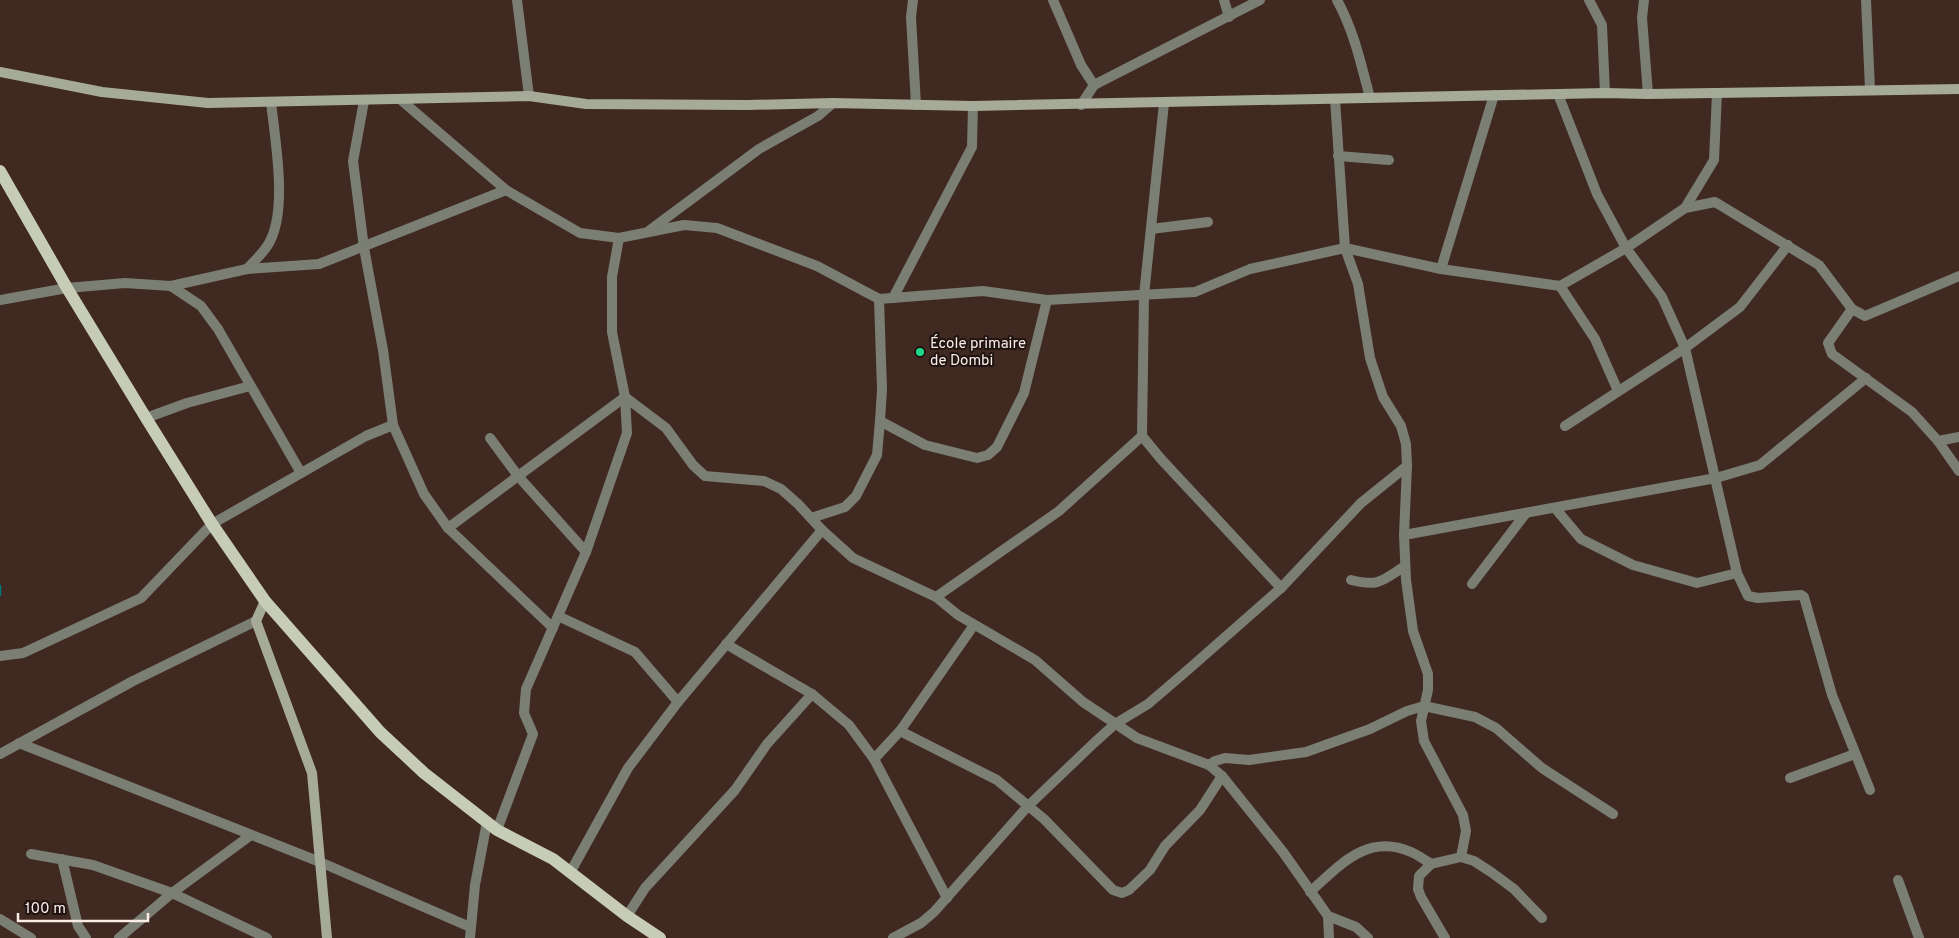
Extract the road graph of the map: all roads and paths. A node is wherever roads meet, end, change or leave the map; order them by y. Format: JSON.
{"nodes":[{"id":1,"x":517,"y":0,"type":"edge"},
{"id":2,"x":913,"y":0,"type":"edge"},
{"id":3,"x":1053,"y":0,"type":"edge"},
{"id":4,"x":1224,"y":0,"type":"edge"},
{"id":5,"x":1260,"y":0,"type":"edge"},
{"id":6,"x":1337,"y":0,"type":"edge"},
{"id":7,"x":1589,"y":0,"type":"edge"},
{"id":8,"x":1644,"y":0,"type":"edge"},
{"id":9,"x":1866,"y":0,"type":"edge"},
{"id":10,"x":1230,"y":16,"type":"junction"},
{"id":11,"x":0,"y":72,"type":"edge"},
{"id":12,"x":1094,"y":85,"type":"junction"},
{"id":13,"x":1959,"y":89,"type":"edge"},
{"id":14,"x":1870,"y":90,"type":"junction"},
{"id":15,"x":1717,"y":92,"type":"junction"},
{"id":16,"x":1605,"y":93,"type":"junction"},
{"id":17,"x":1558,"y":94,"type":"junction"},
{"id":18,"x":1648,"y":94,"type":"junction"},
{"id":19,"x":1494,"y":95,"type":"junction"},
{"id":20,"x":529,"y":96,"type":"junction"},
{"id":21,"x":1370,"y":98,"type":"junction"},
{"id":22,"x":1335,"y":99,"type":"junction"},
{"id":23,"x":401,"y":100,"type":"junction"},
{"id":24,"x":364,"y":101,"type":"junction"},
{"id":25,"x":271,"y":102,"type":"junction"},
{"id":26,"x":833,"y":103,"type":"junction"},
{"id":27,"x":1164,"y":103,"type":"junction"},
{"id":28,"x":916,"y":105,"type":"junction"},
{"id":29,"x":1081,"y":105,"type":"junction"},
{"id":30,"x":973,"y":106,"type":"junction"},
{"id":31,"x":1338,"y":156,"type":"junction"},
{"id":32,"x":1389,"y":160,"type":"dead end"},
{"id":33,"x":0,"y":171,"type":"edge"},
{"id":34,"x":506,"y":190,"type":"junction"},
{"id":35,"x":1685,"y":208,"type":"junction"},
{"id":36,"x":1208,"y":222,"type":"dead end"},
{"id":37,"x":1151,"y":229,"type":"junction"},
{"id":38,"x":647,"y":232,"type":"junction"},
{"id":39,"x":619,"y":238,"type":"junction"},
{"id":40,"x":1788,"y":245,"type":"junction"},
{"id":41,"x":364,"y":248,"type":"junction"},
{"id":42,"x":1345,"y":248,"type":"junction"},
{"id":43,"x":1626,"y":248,"type":"junction"},
{"id":44,"x":1441,"y":268,"type":"junction"},
{"id":45,"x":248,"y":269,"type":"junction"},
{"id":46,"x":1959,"y":276,"type":"edge"},
{"id":47,"x":171,"y":286,"type":"junction"},
{"id":48,"x":1560,"y":286,"type":"junction"},
{"id":49,"x":67,"y":288,"type":"junction"},
{"id":50,"x":1144,"y":295,"type":"junction"},
{"id":51,"x":893,"y":298,"type":"junction"},
{"id":52,"x":879,"y":299,"type":"junction"},
{"id":53,"x":0,"y":300,"type":"edge"},
{"id":54,"x":1047,"y":300,"type":"junction"},
{"id":55,"x":1852,"y":309,"type":"junction"},
{"id":56,"x":1685,"y":348,"type":"junction"},
{"id":57,"x":1866,"y":378,"type":"junction"},
{"id":58,"x":250,"y":386,"type":"junction"},
{"id":59,"x":1618,"y":391,"type":"junction"},
{"id":60,"x":625,"y":397,"type":"junction"},
{"id":61,"x":146,"y":418,"type":"junction"},
{"id":62,"x":880,"y":422,"type":"junction"},
{"id":63,"x":393,"y":425,"type":"junction"},
{"id":64,"x":1565,"y":426,"type":"dead end"},
{"id":65,"x":1142,"y":436,"type":"junction"},
{"id":66,"x":1959,"y":437,"type":"edge"},
{"id":67,"x":490,"y":438,"type":"dead end"},
{"id":68,"x":1938,"y":441,"type":"junction"},
{"id":69,"x":1408,"y":466,"type":"junction"},
{"id":70,"x":1959,"y":471,"type":"edge"},
{"id":71,"x":301,"y":473,"type":"junction"},
{"id":72,"x":518,"y":476,"type":"junction"},
{"id":73,"x":1716,"y":478,"type":"junction"},
{"id":74,"x":1555,"y":508,"type":"junction"},
{"id":75,"x":1526,"y":513,"type":"junction"},
{"id":76,"x":811,"y":518,"type":"junction"},
{"id":77,"x":212,"y":524,"type":"junction"},
{"id":78,"x":448,"y":528,"type":"junction"},
{"id":79,"x":822,"y":530,"type":"junction"},
{"id":80,"x":1404,"y":535,"type":"junction"},
{"id":81,"x":586,"y":552,"type":"junction"},
{"id":82,"x":1405,"y":566,"type":"junction"},
{"id":83,"x":1737,"y":572,"type":"junction"},
{"id":84,"x":1351,"y":580,"type":"dead end"},
{"id":85,"x":1472,"y":584,"type":"dead end"},
{"id":86,"x":1281,"y":588,"type":"junction"},
{"id":87,"x":936,"y":597,"type":"junction"},
{"id":88,"x":265,"y":601,"type":"junction"},
{"id":89,"x":558,"y":616,"type":"junction"},
{"id":90,"x":256,"y":621,"type":"junction"},
{"id":91,"x":974,"y":625,"type":"junction"},
{"id":92,"x":553,"y":628,"type":"junction"},
{"id":93,"x":726,"y":644,"type":"junction"},
{"id":94,"x":0,"y":656,"type":"edge"},
{"id":95,"x":812,"y":694,"type":"junction"},
{"id":96,"x":678,"y":702,"type":"junction"},
{"id":97,"x":1424,"y":706,"type":"junction"},
{"id":98,"x":1115,"y":724,"type":"junction"},
{"id":99,"x":900,"y":731,"type":"junction"},
{"id":100,"x":19,"y":743,"type":"junction"},
{"id":101,"x":0,"y":754,"type":"edge"},
{"id":102,"x":1855,"y":754,"type":"junction"},
{"id":103,"x":874,"y":759,"type":"junction"},
{"id":104,"x":1209,"y":765,"type":"junction"},
{"id":105,"x":1222,"y":776,"type":"junction"},
{"id":106,"x":1790,"y":778,"type":"dead end"},
{"id":107,"x":1870,"y":790,"type":"dead end"},
{"id":108,"x":1028,"y":806,"type":"junction"},
{"id":109,"x":1613,"y":814,"type":"dead end"},
{"id":110,"x":492,"y":826,"type":"junction"},
{"id":111,"x":250,"y":835,"type":"junction"},
{"id":112,"x":31,"y":854,"type":"dead end"},
{"id":113,"x":1461,"y":857,"type":"junction"},
{"id":114,"x":62,"y":859,"type":"junction"},
{"id":115,"x":320,"y":862,"type":"junction"},
{"id":116,"x":1431,"y":864,"type":"junction"},
{"id":117,"x":571,"y":871,"type":"junction"},
{"id":118,"x":1898,"y":880,"type":"dead end"},
{"id":119,"x":1310,"y":892,"type":"junction"},
{"id":120,"x":172,"y":893,"type":"junction"},
{"id":121,"x":947,"y":898,"type":"junction"},
{"id":122,"x":627,"y":916,"type":"junction"},
{"id":123,"x":1328,"y":916,"type":"junction"},
{"id":124,"x":1542,"y":918,"type":"dead end"},
{"id":125,"x":0,"y":919,"type":"edge"},
{"id":126,"x":470,"y":927,"type":"junction"},
{"id":127,"x":31,"y":938,"type":"edge"},
{"id":128,"x":86,"y":938,"type":"edge"},
{"id":129,"x":119,"y":938,"type":"edge"},
{"id":130,"x":266,"y":938,"type":"edge"},
{"id":131,"x":327,"y":938,"type":"edge"},
{"id":132,"x":470,"y":938,"type":"edge"},
{"id":133,"x":660,"y":938,"type":"edge"},
{"id":134,"x":893,"y":938,"type":"edge"},
{"id":135,"x":1329,"y":938,"type":"edge"},
{"id":136,"x":1368,"y":938,"type":"edge"},
{"id":137,"x":1445,"y":938,"type":"edge"},
{"id":138,"x":1919,"y":938,"type":"edge"}],
"edges":[{"from":1,"to":20,"type":"street"},
{"from":2,"to":28,"type":"street"},
{"from":3,"to":12,"type":"street"},
{"from":4,"to":10,"type":"street"},
{"from":5,"to":10,"type":"street"},
{"from":6,"to":21,"type":"street"},
{"from":7,"to":16,"type":"street"},
{"from":8,"to":18,"type":"street"},
{"from":9,"to":14,"type":"street"},
{"from":10,"to":12,"type":"street"},
{"from":11,"to":25,"type":"street"},
{"from":12,"to":29,"type":"street"},
{"from":13,"to":14,"type":"street"},
{"from":14,"to":15,"type":"street"},
{"from":15,"to":18,"type":"street"},
{"from":15,"to":35,"type":"street"},
{"from":16,"to":17,"type":"street"},
{"from":16,"to":18,"type":"street"},
{"from":17,"to":19,"type":"street"},
{"from":17,"to":43,"type":"street"},
{"from":19,"to":21,"type":"street"},
{"from":19,"to":44,"type":"street"},
{"from":20,"to":23,"type":"street"},
{"from":20,"to":26,"type":"street"},
{"from":21,"to":22,"type":"street"},
{"from":22,"to":27,"type":"street"},
{"from":22,"to":31,"type":"street"},
{"from":23,"to":24,"type":"street"},
{"from":23,"to":34,"type":"street"},
{"from":24,"to":25,"type":"street"},
{"from":24,"to":41,"type":"street"},
{"from":25,"to":45,"type":"street"},
{"from":26,"to":28,"type":"street"},
{"from":26,"to":38,"type":"street"},
{"from":27,"to":29,"type":"street"},
{"from":27,"to":37,"type":"street"},
{"from":28,"to":30,"type":"street"},
{"from":29,"to":30,"type":"street"},
{"from":30,"to":51,"type":"street"},
{"from":31,"to":32,"type":"street"},
{"from":31,"to":42,"type":"street"},
{"from":33,"to":49,"type":"main road"},
{"from":34,"to":39,"type":"street"},
{"from":34,"to":41,"type":"street"},
{"from":35,"to":40,"type":"street"},
{"from":35,"to":43,"type":"street"},
{"from":36,"to":37,"type":"street"},
{"from":37,"to":50,"type":"street"},
{"from":38,"to":39,"type":"street"},
{"from":38,"to":52,"type":"street"},
{"from":39,"to":60,"type":"street"},
{"from":40,"to":55,"type":"street"},
{"from":40,"to":56,"type":"street"},
{"from":41,"to":45,"type":"street"},
{"from":41,"to":63,"type":"street"},
{"from":42,"to":44,"type":"street"},
{"from":42,"to":50,"type":"street"},
{"from":42,"to":69,"type":"street"},
{"from":43,"to":48,"type":"street"},
{"from":43,"to":56,"type":"street"},
{"from":44,"to":48,"type":"street"},
{"from":45,"to":47,"type":"street"},
{"from":46,"to":55,"type":"street"},
{"from":47,"to":49,"type":"street"},
{"from":47,"to":58,"type":"street"},
{"from":48,"to":59,"type":"street"},
{"from":49,"to":53,"type":"street"},
{"from":49,"to":61,"type":"main road"},
{"from":50,"to":54,"type":"street"},
{"from":50,"to":65,"type":"street"},
{"from":51,"to":52,"type":"street"},
{"from":51,"to":54,"type":"street"},
{"from":52,"to":62,"type":"street"},
{"from":54,"to":62,"type":"street"},
{"from":55,"to":57,"type":"street"},
{"from":56,"to":59,"type":"street"},
{"from":56,"to":73,"type":"street"},
{"from":57,"to":68,"type":"street"},
{"from":57,"to":73,"type":"street"},
{"from":58,"to":61,"type":"street"},
{"from":58,"to":71,"type":"street"},
{"from":59,"to":64,"type":"street"},
{"from":60,"to":72,"type":"street"},
{"from":60,"to":76,"type":"street"},
{"from":60,"to":81,"type":"street"},
{"from":61,"to":77,"type":"main road"},
{"from":62,"to":76,"type":"street"},
{"from":63,"to":71,"type":"street"},
{"from":63,"to":78,"type":"street"},
{"from":65,"to":86,"type":"street"},
{"from":65,"to":87,"type":"street"},
{"from":66,"to":68,"type":"street"},
{"from":67,"to":72,"type":"street"},
{"from":68,"to":70,"type":"street"},
{"from":69,"to":80,"type":"street"},
{"from":69,"to":86,"type":"street"},
{"from":71,"to":77,"type":"street"},
{"from":72,"to":78,"type":"street"},
{"from":72,"to":81,"type":"street"},
{"from":73,"to":74,"type":"street"},
{"from":73,"to":83,"type":"street"},
{"from":74,"to":75,"type":"street"},
{"from":74,"to":83,"type":"street"},
{"from":75,"to":80,"type":"street"},
{"from":75,"to":85,"type":"street"},
{"from":76,"to":79,"type":"street"},
{"from":77,"to":88,"type":"main road"},
{"from":77,"to":94,"type":"street"},
{"from":78,"to":92,"type":"street"},
{"from":79,"to":87,"type":"street"},
{"from":79,"to":93,"type":"street"},
{"from":80,"to":82,"type":"street"},
{"from":81,"to":89,"type":"street"},
{"from":82,"to":84,"type":"street"},
{"from":82,"to":97,"type":"street"},
{"from":83,"to":102,"type":"street"},
{"from":86,"to":98,"type":"street"},
{"from":87,"to":91,"type":"street"},
{"from":88,"to":90,"type":"street"},
{"from":88,"to":110,"type":"main road"},
{"from":89,"to":92,"type":"street"},
{"from":89,"to":96,"type":"street"},
{"from":90,"to":100,"type":"street"},
{"from":90,"to":115,"type":"street"},
{"from":91,"to":98,"type":"street"},
{"from":91,"to":99,"type":"street"},
{"from":92,"to":110,"type":"street"},
{"from":93,"to":95,"type":"street"},
{"from":93,"to":96,"type":"street"},
{"from":95,"to":103,"type":"street"},
{"from":95,"to":122,"type":"street"},
{"from":96,"to":117,"type":"street"},
{"from":97,"to":104,"type":"street"},
{"from":97,"to":109,"type":"street"},
{"from":97,"to":113,"type":"street"},
{"from":98,"to":104,"type":"street"},
{"from":98,"to":108,"type":"street"},
{"from":99,"to":103,"type":"street"},
{"from":99,"to":108,"type":"street"},
{"from":100,"to":101,"type":"street"},
{"from":100,"to":111,"type":"street"},
{"from":102,"to":106,"type":"street"},
{"from":102,"to":107,"type":"street"},
{"from":103,"to":121,"type":"street"},
{"from":104,"to":105,"type":"street"},
{"from":105,"to":108,"type":"street"},
{"from":105,"to":119,"type":"street"},
{"from":108,"to":121,"type":"street"},
{"from":110,"to":117,"type":"main road"},
{"from":110,"to":126,"type":"street"},
{"from":111,"to":115,"type":"street"},
{"from":111,"to":120,"type":"street"},
{"from":112,"to":114,"type":"street"},
{"from":113,"to":116,"type":"street"},
{"from":113,"to":124,"type":"street"},
{"from":114,"to":120,"type":"street"},
{"from":114,"to":128,"type":"street"},
{"from":115,"to":126,"type":"street"},
{"from":115,"to":131,"type":"street"},
{"from":116,"to":119,"type":"street"},
{"from":116,"to":137,"type":"street"},
{"from":117,"to":122,"type":"main road"},
{"from":118,"to":138,"type":"street"},
{"from":119,"to":123,"type":"street"},
{"from":120,"to":129,"type":"street"},
{"from":120,"to":130,"type":"street"},
{"from":121,"to":134,"type":"street"},
{"from":122,"to":133,"type":"main road"},
{"from":123,"to":135,"type":"street"},
{"from":123,"to":136,"type":"street"},
{"from":125,"to":127,"type":"street"},
{"from":126,"to":132,"type":"street"}]}
